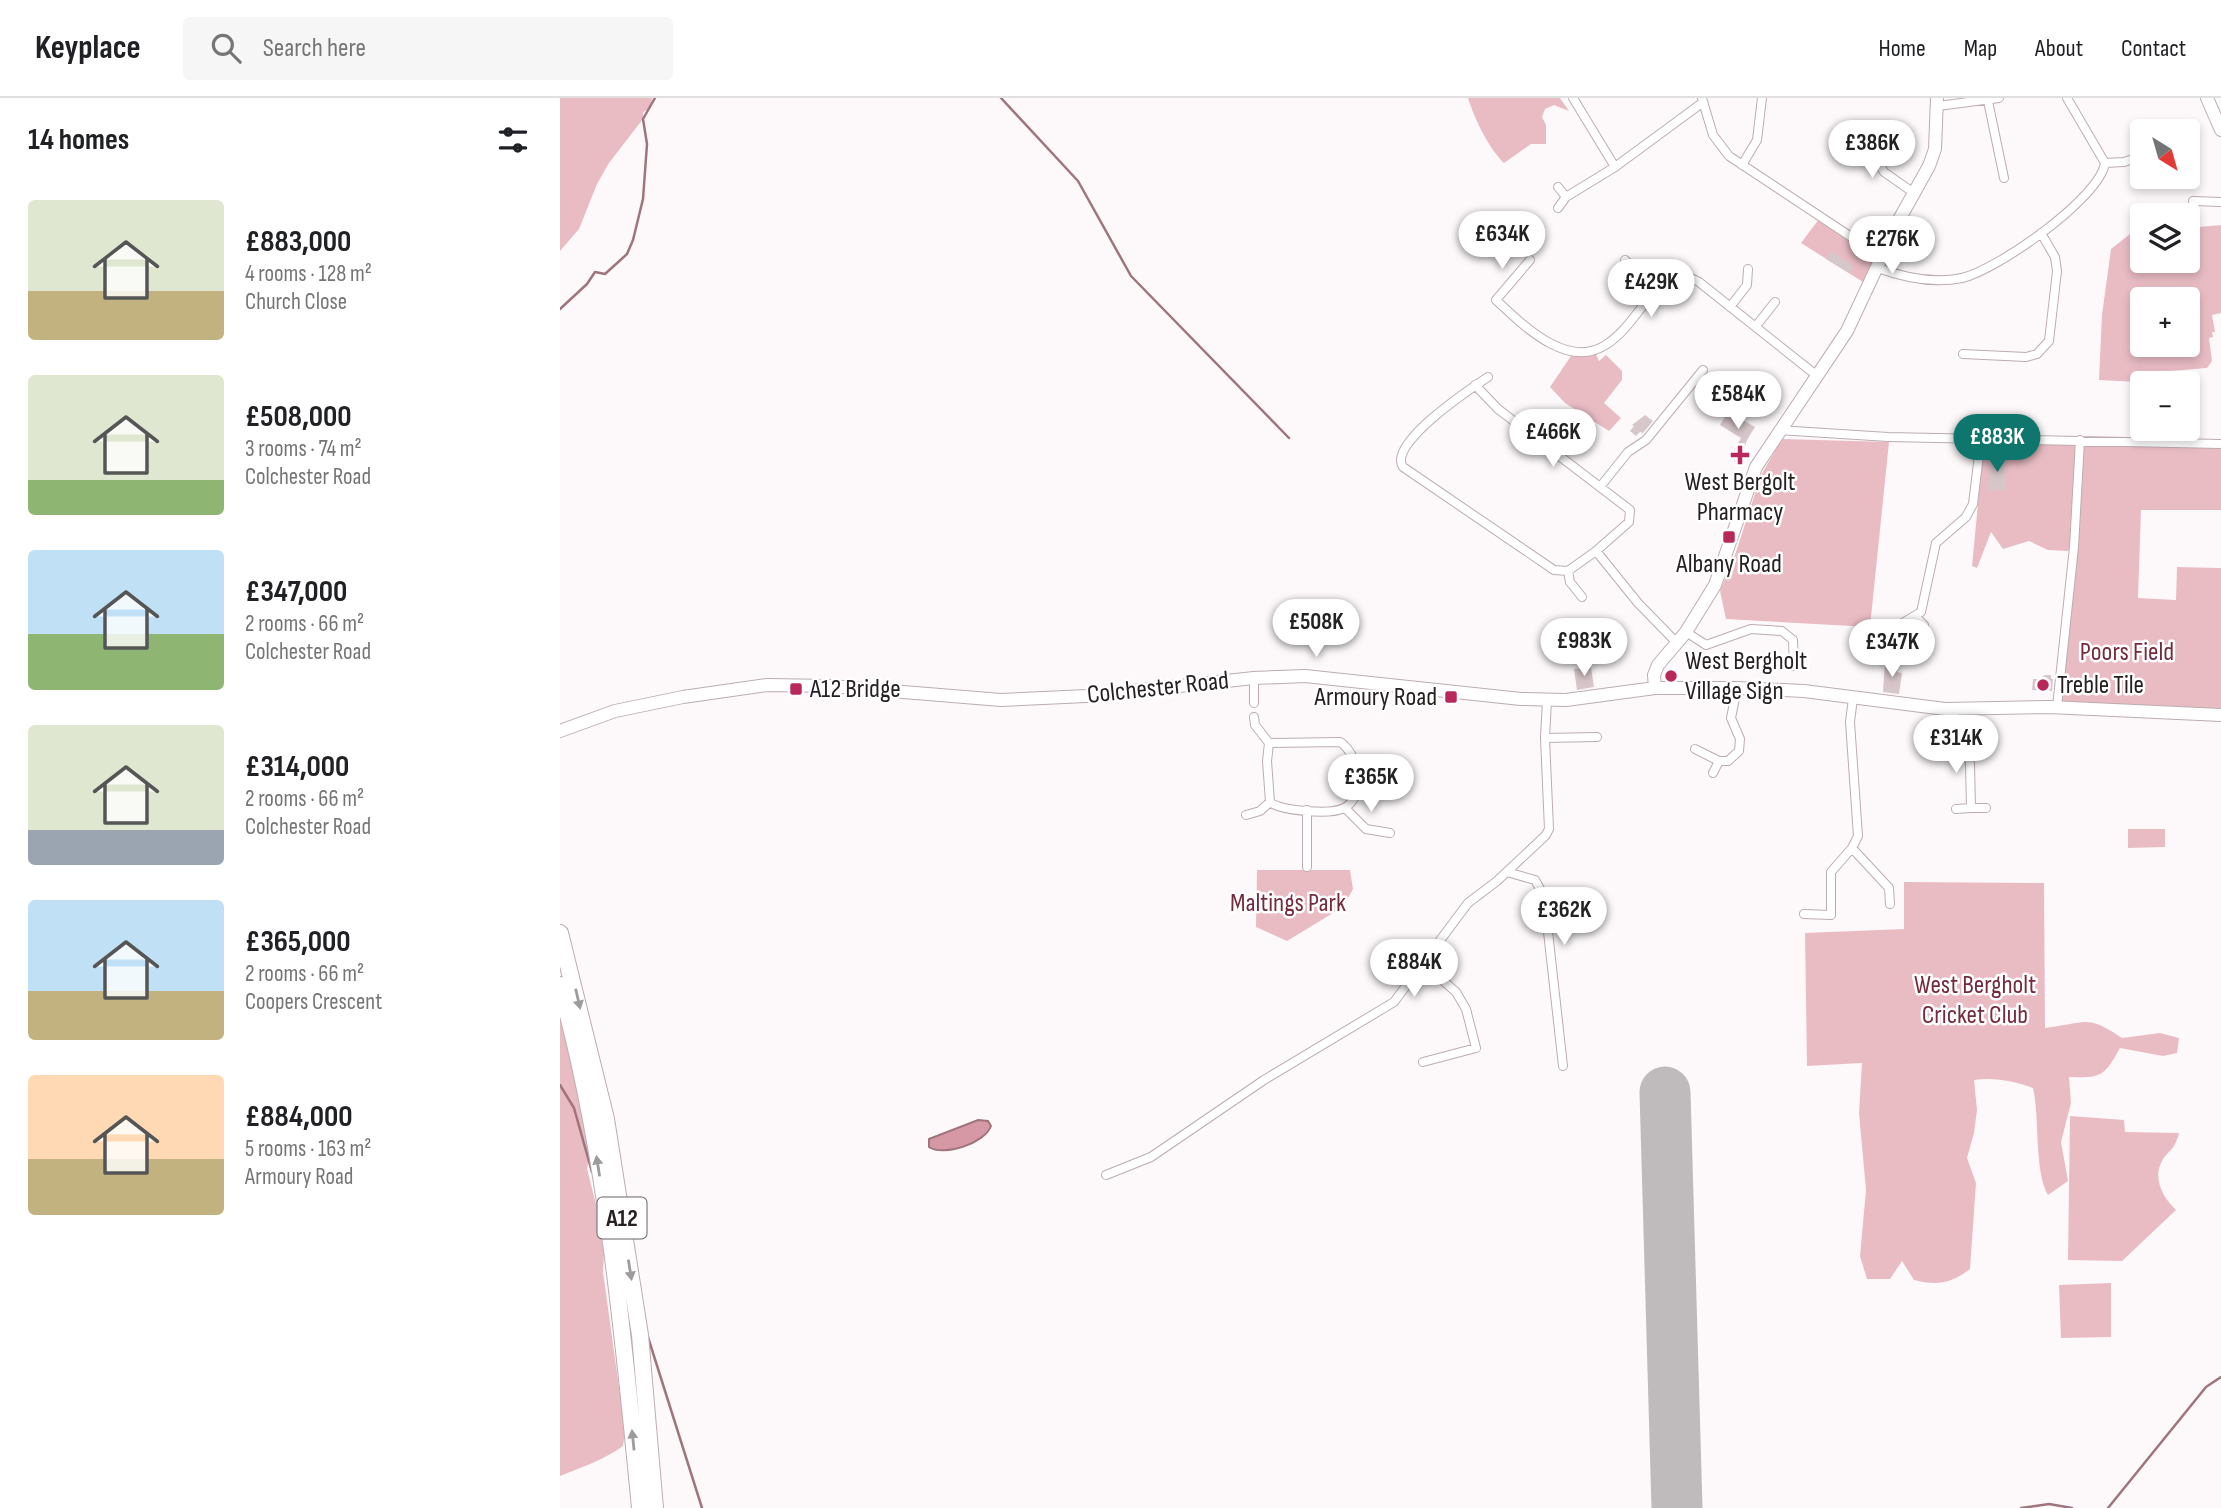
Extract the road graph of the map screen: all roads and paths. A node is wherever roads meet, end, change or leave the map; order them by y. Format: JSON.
{"nodes":[{"id":1,"x":1573,"y":98,"type":"edge"},
{"id":2,"x":1762,"y":98,"type":"edge"},
{"id":3,"x":1999,"y":98,"type":"edge"},
{"id":4,"x":2067,"y":98,"type":"edge"},
{"id":5,"x":2207,"y":98,"type":"edge"},
{"id":6,"x":1702,"y":101,"type":"edge"},
{"id":7,"x":1988,"y":101,"type":"junction"},
{"id":8,"x":1938,"y":102,"type":"edge"},
{"id":9,"x":2221,"y":130,"type":"edge"},
{"id":10,"x":1846,"y":136,"type":"dead end"},
{"id":11,"x":2130,"y":160,"type":"edge"},
{"id":12,"x":2105,"y":163,"type":"junction"},
{"id":13,"x":1742,"y":165,"type":"junction"},
{"id":14,"x":1615,"y":167,"type":"junction"},
{"id":15,"x":2004,"y":177,"type":"dead end"},
{"id":16,"x":1558,"y":187,"type":"dead end"},
{"id":17,"x":1914,"y":193,"type":"junction"},
{"id":18,"x":1566,"y":197,"type":"junction"},
{"id":19,"x":2193,"y":201,"type":"dead end"},
{"id":20,"x":2221,"y":202,"type":"edge"},
{"id":21,"x":1558,"y":208,"type":"dead end"},
{"id":22,"x":2041,"y":233,"type":"junction"},
{"id":23,"x":1530,"y":260,"type":"dead end"},
{"id":24,"x":1625,"y":260,"type":"dead end"},
{"id":25,"x":1880,"y":263,"type":"junction"},
{"id":26,"x":1748,"y":269,"type":"dead end"},
{"id":27,"x":1658,"y":289,"type":"junction"},
{"id":28,"x":1775,"y":302,"type":"dead end"},
{"id":29,"x":1731,"y":307,"type":"junction"},
{"id":30,"x":1756,"y":326,"type":"junction"},
{"id":31,"x":1963,"y":354,"type":"dead end"},
{"id":32,"x":1703,"y":370,"type":"dead end"},
{"id":33,"x":1816,"y":376,"type":"junction"},
{"id":34,"x":1488,"y":377,"type":"dead end"},
{"id":35,"x":1475,"y":385,"type":"junction"},
{"id":36,"x":1778,"y":430,"type":"junction"},
{"id":37,"x":1981,"y":438,"type":"junction"},
{"id":38,"x":2080,"y":440,"type":"junction"},
{"id":39,"x":2221,"y":444,"type":"edge"},
{"id":40,"x":1600,"y":487,"type":"junction"},
{"id":41,"x":1596,"y":551,"type":"junction"},
{"id":42,"x":1568,"y":571,"type":"junction"},
{"id":43,"x":1582,"y":597,"type":"dead end"},
{"id":44,"x":1916,"y":617,"type":"junction"},
{"id":45,"x":1901,"y":624,"type":"dead end"},
{"id":46,"x":1924,"y":625,"type":"dead end"},
{"id":47,"x":1681,"y":638,"type":"junction"},
{"id":48,"x":1794,"y":666,"type":"dead end"},
{"id":49,"x":1254,"y":678,"type":"junction"},
{"id":50,"x":1655,"y":688,"type":"junction"},
{"id":51,"x":1737,"y":688,"type":"junction"},
{"id":52,"x":1853,"y":698,"type":"junction"},
{"id":53,"x":1547,"y":700,"type":"junction"},
{"id":54,"x":1254,"y":703,"type":"dead end"},
{"id":55,"x":2057,"y":707,"type":"junction"},
{"id":56,"x":1954,"y":710,"type":"junction"},
{"id":57,"x":2221,"y":715,"type":"edge"},
{"id":58,"x":1254,"y":717,"type":"dead end"},
{"id":59,"x":560,"y":731,"type":"edge"},
{"id":60,"x":1597,"y":737,"type":"dead end"},
{"id":61,"x":1545,"y":738,"type":"junction"},
{"id":62,"x":1269,"y":743,"type":"junction"},
{"id":63,"x":1695,"y":749,"type":"dead end"},
{"id":64,"x":1719,"y":761,"type":"junction"},
{"id":65,"x":1713,"y":773,"type":"dead end"},
{"id":66,"x":1270,"y":802,"type":"junction"},
{"id":67,"x":1345,"y":808,"type":"junction"},
{"id":68,"x":1956,"y":808,"type":"dead end"},
{"id":69,"x":1971,"y":808,"type":"junction"},
{"id":70,"x":1986,"y":808,"type":"dead end"},
{"id":71,"x":1307,"y":810,"type":"junction"},
{"id":72,"x":1246,"y":815,"type":"dead end"},
{"id":73,"x":1390,"y":833,"type":"dead end"},
{"id":74,"x":1852,"y":848,"type":"junction"},
{"id":75,"x":1307,"y":866,"type":"dead end"},
{"id":76,"x":1507,"y":872,"type":"junction"},
{"id":77,"x":1890,"y":904,"type":"dead end"},
{"id":78,"x":1804,"y":914,"type":"dead end"},
{"id":79,"x":560,"y":933,"type":"edge"},
{"id":80,"x":1423,"y":963,"type":"junction"},
{"id":81,"x":560,"y":985,"type":"edge"},
{"id":82,"x":1423,"y":1062,"type":"dead end"},
{"id":83,"x":1563,"y":1066,"type":"dead end"},
{"id":84,"x":1107,"y":1175,"type":"dead end"},
{"id":85,"x":640,"y":1508,"type":"edge"},
{"id":86,"x":654,"y":1508,"type":"edge"}],
"edges":[{"from":1,"to":14,"type":"street"},
{"from":2,"to":13,"type":"street"},
{"from":3,"to":7,"type":"street"},
{"from":4,"to":12,"type":"street"},
{"from":5,"to":9,"type":"main road"},
{"from":6,"to":13,"type":"street"},
{"from":6,"to":14,"type":"street"},
{"from":7,"to":8,"type":"street"},
{"from":7,"to":15,"type":"street"},
{"from":8,"to":17,"type":"main road"},
{"from":10,"to":17,"type":"street"},
{"from":11,"to":12,"type":"street"},
{"from":12,"to":22,"type":"street"},
{"from":13,"to":25,"type":"street"},
{"from":14,"to":18,"type":"street"},
{"from":16,"to":18,"type":"street"},
{"from":17,"to":25,"type":"main road"},
{"from":18,"to":21,"type":"street"},
{"from":19,"to":20,"type":"street"},
{"from":22,"to":25,"type":"street"},
{"from":22,"to":31,"type":"street"},
{"from":23,"to":27,"type":"street"},
{"from":24,"to":27,"type":"street"},
{"from":25,"to":33,"type":"main road"},
{"from":26,"to":29,"type":"street"},
{"from":27,"to":29,"type":"street"},
{"from":28,"to":30,"type":"street"},
{"from":29,"to":30,"type":"street"},
{"from":30,"to":33,"type":"street"},
{"from":32,"to":40,"type":"street"},
{"from":33,"to":36,"type":"main road"},
{"from":34,"to":35,"type":"street"},
{"from":35,"to":40,"type":"street"},
{"from":35,"to":42,"type":"street"},
{"from":36,"to":37,"type":"street"},
{"from":36,"to":47,"type":"main road"},
{"from":37,"to":38,"type":"street"},
{"from":37,"to":44,"type":"street"},
{"from":38,"to":39,"type":"street"},
{"from":38,"to":55,"type":"street"},
{"from":40,"to":41,"type":"street"},
{"from":41,"to":42,"type":"street"},
{"from":41,"to":47,"type":"street"},
{"from":42,"to":43,"type":"street"},
{"from":44,"to":45,"type":"street"},
{"from":44,"to":46,"type":"street"},
{"from":47,"to":48,"type":"street"},
{"from":47,"to":50,"type":"main road"},
{"from":49,"to":53,"type":"main road","name":"Colchester Road"},
{"from":49,"to":54,"type":"street"},
{"from":49,"to":59,"type":"main road","name":"Colchester Road"},
{"from":50,"to":51,"type":"main road","name":"Colchester Road"},
{"from":50,"to":53,"type":"main road","name":"Colchester Road"},
{"from":51,"to":52,"type":"main road","name":"Colchester Road"},
{"from":51,"to":64,"type":"street"},
{"from":52,"to":56,"type":"main road","name":"Colchester Road"},
{"from":52,"to":74,"type":"street"},
{"from":53,"to":61,"type":"street"},
{"from":55,"to":56,"type":"main road","name":"Colchester Road"},
{"from":55,"to":57,"type":"main road","name":"Colchester Road"},
{"from":56,"to":69,"type":"street"},
{"from":58,"to":62,"type":"street"},
{"from":60,"to":61,"type":"street"},
{"from":61,"to":76,"type":"street"},
{"from":62,"to":66,"type":"street"},
{"from":62,"to":67,"type":"street"},
{"from":63,"to":64,"type":"street"},
{"from":64,"to":65,"type":"street"},
{"from":66,"to":71,"type":"street"},
{"from":66,"to":72,"type":"street"},
{"from":67,"to":71,"type":"street"},
{"from":67,"to":73,"type":"street"},
{"from":68,"to":69,"type":"street"},
{"from":69,"to":70,"type":"street"},
{"from":71,"to":75,"type":"street"},
{"from":74,"to":77,"type":"street"},
{"from":74,"to":78,"type":"street"},
{"from":76,"to":80,"type":"street"},
{"from":76,"to":83,"type":"street"},
{"from":79,"to":86,"type":"highway","number":"A12","one_way":true},
{"from":80,"to":82,"type":"street"},
{"from":80,"to":84,"type":"street"},
{"from":85,"to":81,"type":"highway","number":"A12","one_way":true}]}
